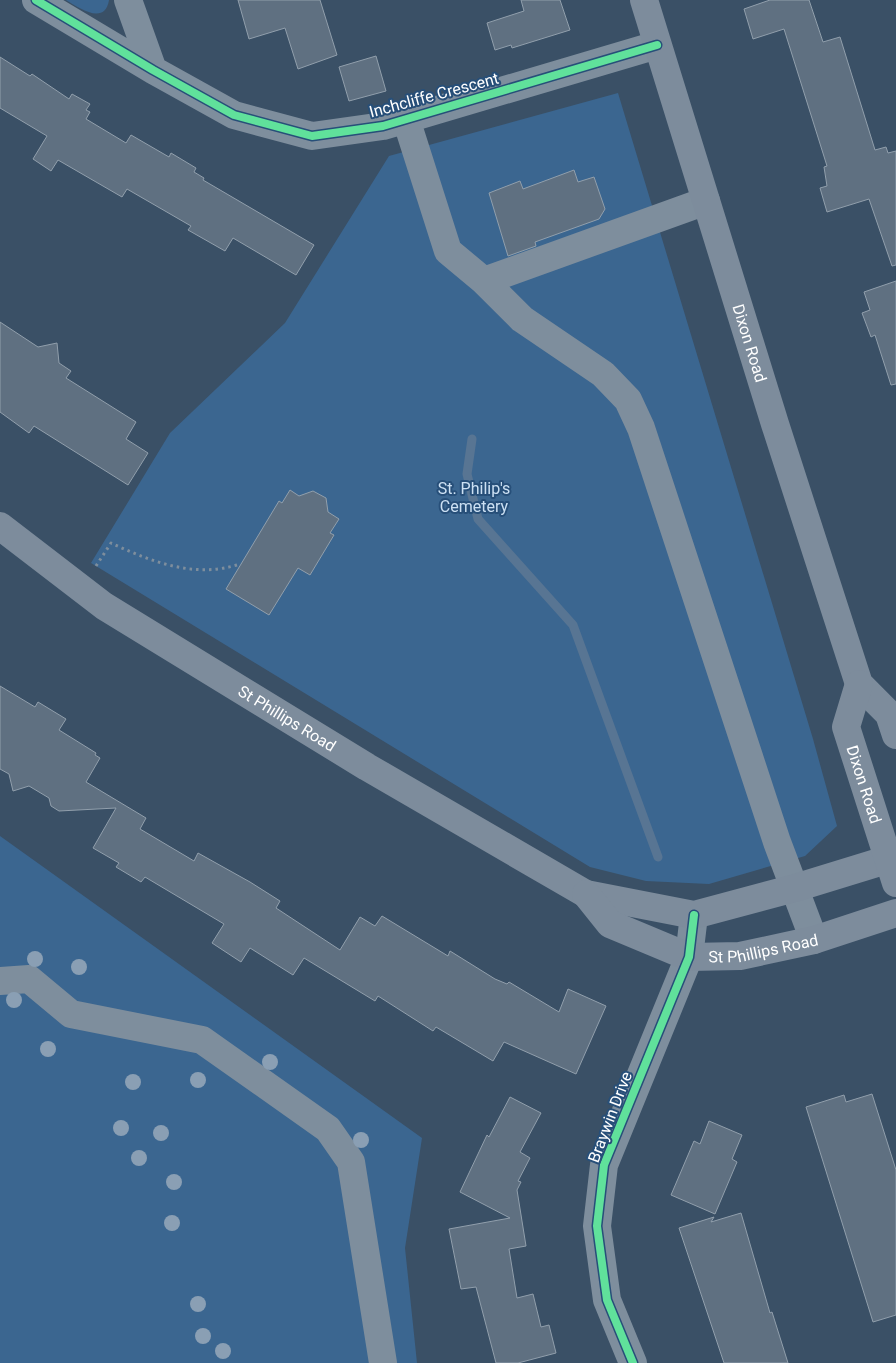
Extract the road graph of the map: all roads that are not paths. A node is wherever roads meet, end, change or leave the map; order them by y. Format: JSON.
{"nodes":[{"id":1,"x":36,"y":0,"type":"edge"},
{"id":2,"x":128,"y":0,"type":"edge"},
{"id":3,"x":644,"y":0,"type":"edge"},
{"id":4,"x":657,"y":45,"type":"junction"},
{"id":5,"x":153,"y":70,"type":"junction"},
{"id":6,"x":406,"y":119,"type":"junction"},
{"id":7,"x":706,"y":201,"type":"junction"},
{"id":8,"x":484,"y":281,"type":"junction"},
{"id":9,"x":0,"y":526,"type":"edge"},
{"id":10,"x":859,"y":684,"type":"junction"},
{"id":11,"x":896,"y":735,"type":"edge"},
{"id":12,"x":893,"y":866,"type":"edge"},
{"id":13,"x":795,"y":888,"type":"junction"},
{"id":14,"x":586,"y":894,"type":"junction"},
{"id":15,"x":896,"y":913,"type":"edge"},
{"id":16,"x":694,"y":914,"type":"junction"},
{"id":17,"x":814,"y":940,"type":"junction"},
{"id":18,"x":689,"y":957,"type":"junction"},
{"id":19,"x":0,"y":980,"type":"edge"},
{"id":20,"x":383,"y":1363,"type":"edge"},
{"id":21,"x":633,"y":1363,"type":"edge"}],
"edges":[{"from":1,"to":5,"type":"street","name":"Inchcliffe Crescent"},
{"from":2,"to":5,"type":"street"},
{"from":3,"to":4,"type":"main road","name":"Dixon Road"},
{"from":4,"to":6,"type":"street","name":"Inchcliffe Crescent"},
{"from":4,"to":7,"type":"main road","name":"Dixon Road"},
{"from":5,"to":6,"type":"street","name":"Inchcliffe Crescent"},
{"from":6,"to":8,"type":"street"},
{"from":7,"to":8,"type":"street"},
{"from":7,"to":10,"type":"main road","name":"Dixon Road"},
{"from":8,"to":13,"type":"street"},
{"from":9,"to":14,"type":"main road","name":"St Phillips Road"},
{"from":10,"to":11,"type":"main road","name":"Dixon Road"},
{"from":10,"to":12,"type":"main road","name":"Dixon Road"},
{"from":12,"to":13,"type":"main road","name":"St Phillips Road"},
{"from":13,"to":16,"type":"main road","name":"St Phillips Road"},
{"from":13,"to":17,"type":"street"},
{"from":14,"to":16,"type":"main road","name":"St Phillips Road"},
{"from":14,"to":18,"type":"main road","name":"St Phillips Road"},
{"from":15,"to":17,"type":"main road","name":"St Phillips Road"},
{"from":16,"to":18,"type":"street","name":"Braywin Drive"},
{"from":17,"to":18,"type":"main road","name":"St Phillips Road"},
{"from":18,"to":21,"type":"street","name":"Braywin Drive"},
{"from":19,"to":20,"type":"street"}]}
